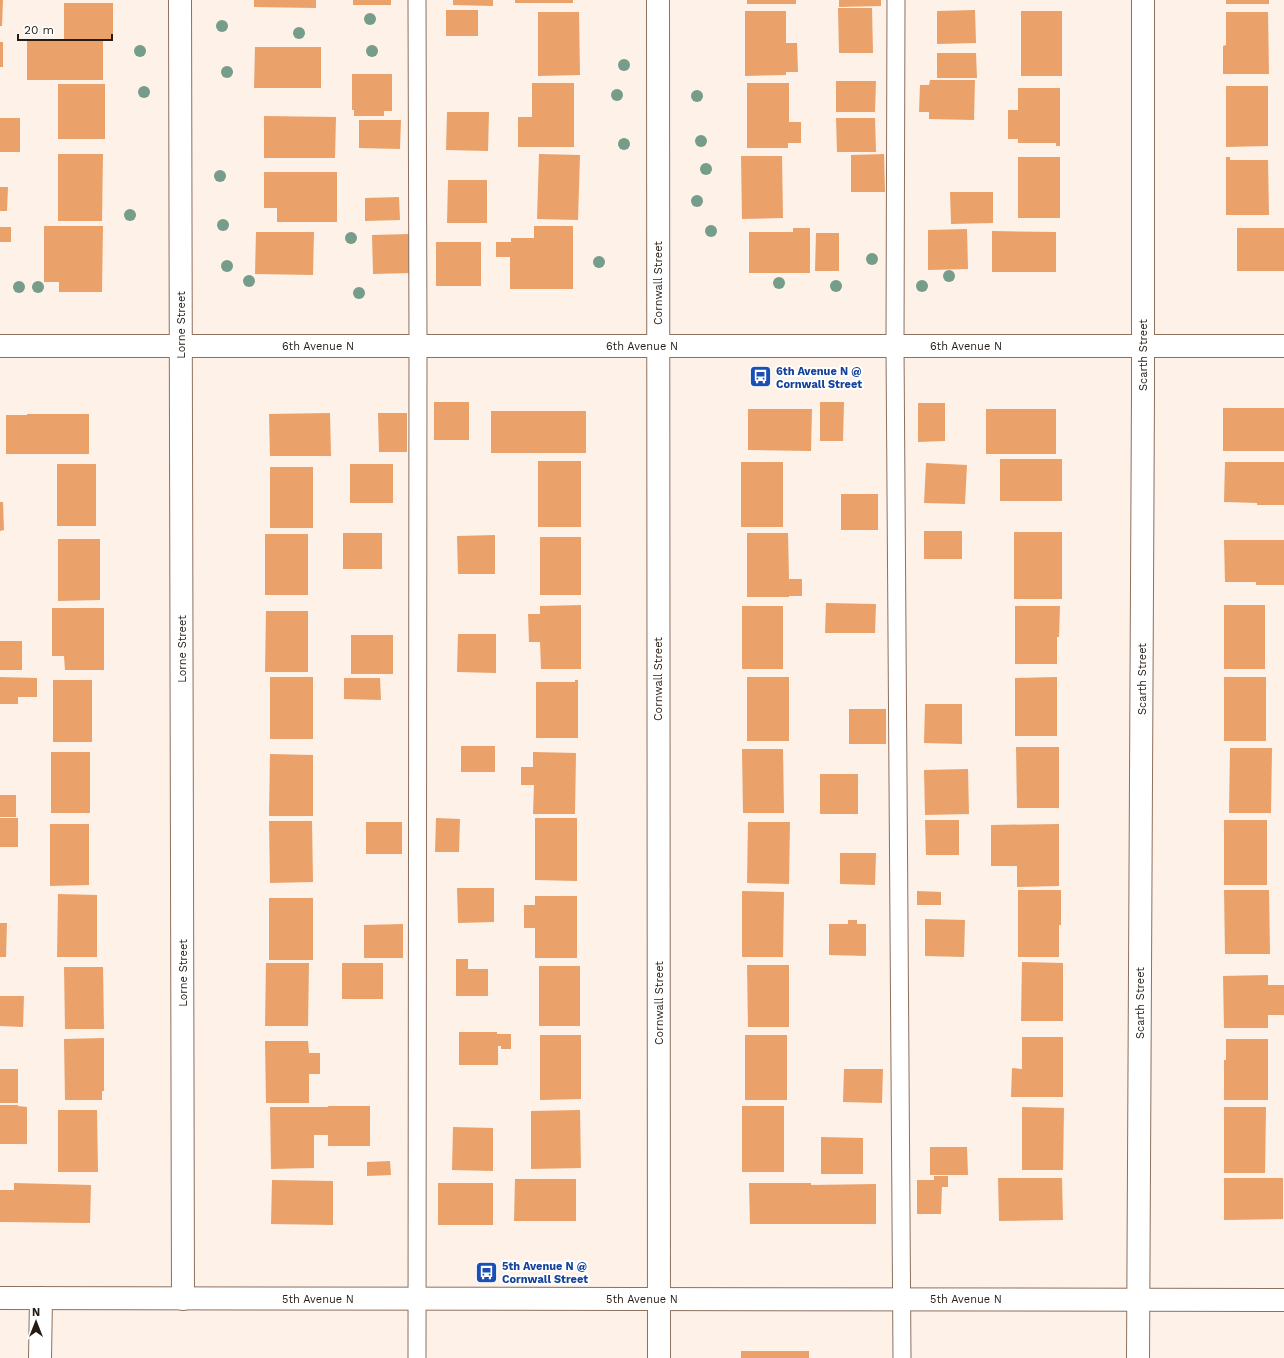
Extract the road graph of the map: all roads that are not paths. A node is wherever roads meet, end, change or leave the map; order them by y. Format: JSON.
{"nodes":[{"id":1,"x":180,"y":0,"type":"edge"},
{"id":2,"x":417,"y":0,"type":"edge"},
{"id":3,"x":658,"y":0,"type":"edge"},
{"id":4,"x":896,"y":0,"type":"edge"},
{"id":5,"x":1143,"y":0,"type":"edge"},
{"id":6,"x":0,"y":346,"type":"edge"},
{"id":7,"x":181,"y":346,"type":"junction"},
{"id":8,"x":418,"y":346,"type":"junction"},
{"id":9,"x":658,"y":346,"type":"junction"},
{"id":10,"x":895,"y":346,"type":"junction"},
{"id":11,"x":1143,"y":346,"type":"junction"},
{"id":12,"x":1284,"y":346,"type":"edge"},
{"id":13,"x":0,"y":1298,"type":"edge"},
{"id":14,"x":41,"y":1298,"type":"junction"},
{"id":15,"x":183,"y":1299,"type":"junction"},
{"id":16,"x":418,"y":1299,"type":"junction"},
{"id":17,"x":659,"y":1299,"type":"junction"},
{"id":18,"x":902,"y":1299,"type":"junction"},
{"id":19,"x":1138,"y":1299,"type":"junction"},
{"id":20,"x":1284,"y":1300,"type":"edge"},
{"id":21,"x":40,"y":1358,"type":"edge"},
{"id":22,"x":417,"y":1358,"type":"edge"},
{"id":23,"x":659,"y":1358,"type":"edge"},
{"id":24,"x":902,"y":1358,"type":"edge"},
{"id":25,"x":1138,"y":1358,"type":"edge"}],
"edges":[{"from":1,"to":7,"type":"street","name":"Lorne Street"},
{"from":2,"to":8,"type":"lane"},
{"from":3,"to":9,"type":"street","name":"Cornwall Street"},
{"from":4,"to":10,"type":"lane"},
{"from":5,"to":11,"type":"street","name":"Scarth Street"},
{"from":6,"to":7,"type":"street","name":"6th Avenue N"},
{"from":7,"to":8,"type":"street","name":"6th Avenue N"},
{"from":7,"to":15,"type":"street","name":"Lorne Street"},
{"from":8,"to":9,"type":"street","name":"6th Avenue N"},
{"from":8,"to":16,"type":"lane"},
{"from":9,"to":10,"type":"street","name":"6th Avenue N"},
{"from":9,"to":17,"type":"street","name":"Cornwall Street"},
{"from":10,"to":11,"type":"street","name":"6th Avenue N"},
{"from":10,"to":18,"type":"lane"},
{"from":11,"to":12,"type":"street","name":"6th Avenue N"},
{"from":11,"to":19,"type":"street","name":"Scarth Street"},
{"from":13,"to":14,"type":"street","name":"5th Avenue N"},
{"from":14,"to":15,"type":"street","name":"5th Avenue N"},
{"from":14,"to":21,"type":"street"},
{"from":15,"to":16,"type":"street","name":"5th Avenue N"},
{"from":16,"to":17,"type":"street","name":"5th Avenue N"},
{"from":16,"to":22,"type":"lane"},
{"from":17,"to":18,"type":"street","name":"5th Avenue N"},
{"from":17,"to":23,"type":"street","name":"Cornwall Street"},
{"from":18,"to":19,"type":"street","name":"5th Avenue N"},
{"from":18,"to":24,"type":"lane"},
{"from":19,"to":20,"type":"street","name":"5th Avenue N"},
{"from":19,"to":25,"type":"street","name":"Scarth Street"}]}
